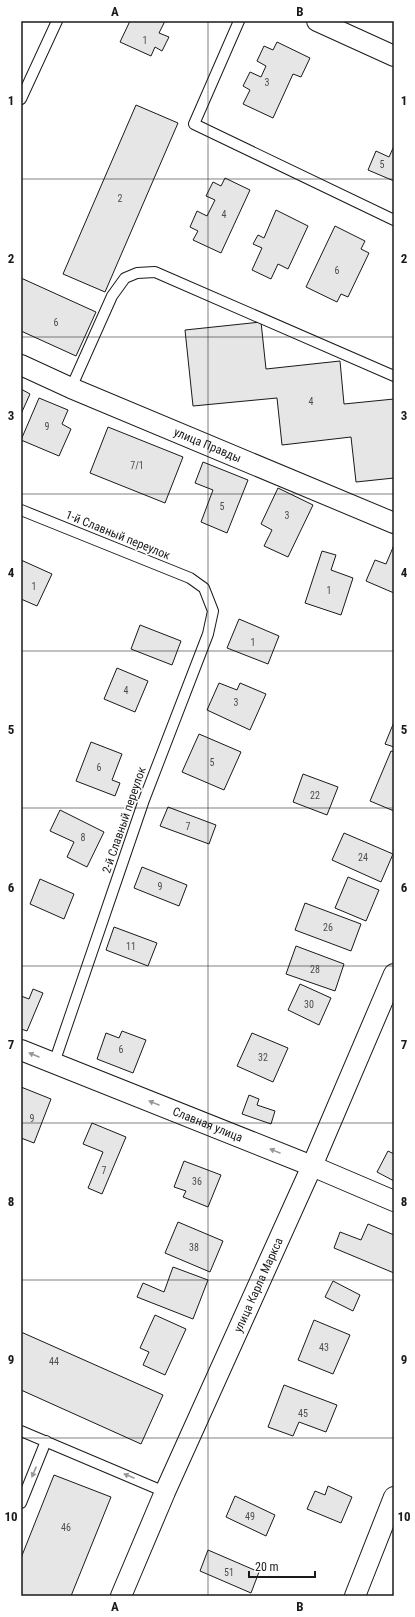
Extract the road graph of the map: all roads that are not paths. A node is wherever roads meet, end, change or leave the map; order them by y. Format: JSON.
{"nodes":[{"id":1,"x":57,"y":21,"type":"edge"},
{"id":2,"x":239,"y":21,"type":"edge"},
{"id":3,"x":317,"y":21,"type":"edge"},
{"id":4,"x":394,"y":56,"type":"edge"},
{"id":5,"x":21,"y":99,"type":"edge"},
{"id":6,"x":394,"y":220,"type":"edge"},
{"id":7,"x":21,"y":365,"type":"edge"},
{"id":8,"x":394,"y":376,"type":"edge"},
{"id":9,"x":71,"y":388,"type":"junction"},
{"id":10,"x":21,"y":510,"type":"edge"},
{"id":11,"x":394,"y":523,"type":"edge"},
{"id":12,"x":204,"y":588,"type":"joint"},
{"id":13,"x":394,"y":974,"type":"edge"},
{"id":14,"x":21,"y":1050,"type":"edge"},
{"id":15,"x":54,"y":1063,"type":"junction"},
{"id":16,"x":312,"y":1166,"type":"junction"},
{"id":17,"x":394,"y":1201,"type":"edge"},
{"id":18,"x":21,"y":1431,"type":"edge"},
{"id":19,"x":46,"y":1441,"type":"junction"},
{"id":20,"x":165,"y":1492,"type":"junction"},
{"id":21,"x":394,"y":1497,"type":"edge"},
{"id":22,"x":21,"y":1503,"type":"edge"},
{"id":23,"x":121,"y":1596,"type":"edge"},
{"id":24,"x":355,"y":1596,"type":"edge"}],
"edges":[{"from":1,"to":5,"type":"lane"},
{"from":2,"to":6,"type":"lane"},
{"from":3,"to":4,"type":"street"},
{"from":7,"to":9,"type":"street","name":"улица Правды"},
{"from":8,"to":9,"type":"lane"},
{"from":9,"to":11,"type":"street","name":"улица Правды"},
{"from":10,"to":12,"type":"lane","name":"1-й Славный переулок"},
{"from":12,"to":15,"type":"lane","name":"2-й Славный переулок"},
{"from":13,"to":16,"type":"street","name":"улица Карла Маркса"},
{"from":15,"to":14,"type":"street","name":"Славная улица","one_way":true},
{"from":16,"to":15,"type":"street","name":"Славная улица","one_way":true},
{"from":16,"to":17,"type":"street","name":"Славная улица"},
{"from":16,"to":20,"type":"street","name":"улица Карла Маркса"},
{"from":18,"to":19,"type":"lane"},
{"from":20,"to":19,"type":"lane","one_way":true},
{"from":19,"to":22,"type":"lane","one_way":true},
{"from":20,"to":23,"type":"street","name":"улица Карла Маркса"},
{"from":21,"to":24,"type":"street"}]}
